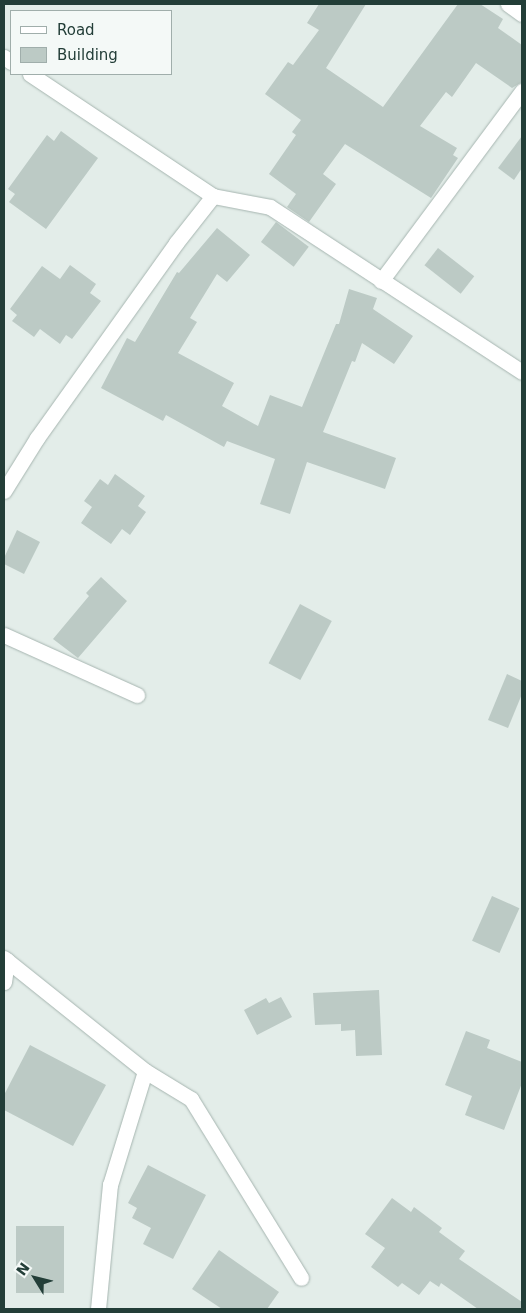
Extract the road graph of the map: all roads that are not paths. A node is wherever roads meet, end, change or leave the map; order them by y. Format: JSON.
{"nodes":[{"id":1,"x":508,"y":4,"type":"edge"},
{"id":2,"x":522,"y":14,"type":"edge"},
{"id":3,"x":32,"y":75,"type":"edge"},
{"id":4,"x":522,"y":91,"type":"edge"},
{"id":5,"x":213,"y":196,"type":"junction"},
{"id":6,"x":380,"y":281,"type":"junction"},
{"id":7,"x":522,"y":372,"type":"edge"},
{"id":8,"x":4,"y":491,"type":"edge"},
{"id":9,"x":4,"y":635,"type":"edge"},
{"id":10,"x":137,"y":695,"type":"dead end"},
{"id":11,"x":5,"y":959,"type":"edge"},
{"id":12,"x":4,"y":982,"type":"edge"},
{"id":13,"x":145,"y":1072,"type":"junction"},
{"id":14,"x":301,"y":1278,"type":"dead end"},
{"id":15,"x":98,"y":1309,"type":"edge"}],
"edges":[{"from":1,"to":2,"type":"street"},
{"from":3,"to":5,"type":"street"},
{"from":4,"to":6,"type":"street"},
{"from":5,"to":6,"type":"street"},
{"from":5,"to":8,"type":"street"},
{"from":6,"to":7,"type":"street"},
{"from":9,"to":10,"type":"street"},
{"from":11,"to":12,"type":"street"},
{"from":11,"to":13,"type":"street"},
{"from":13,"to":14,"type":"street"},
{"from":13,"to":15,"type":"street"}]}
